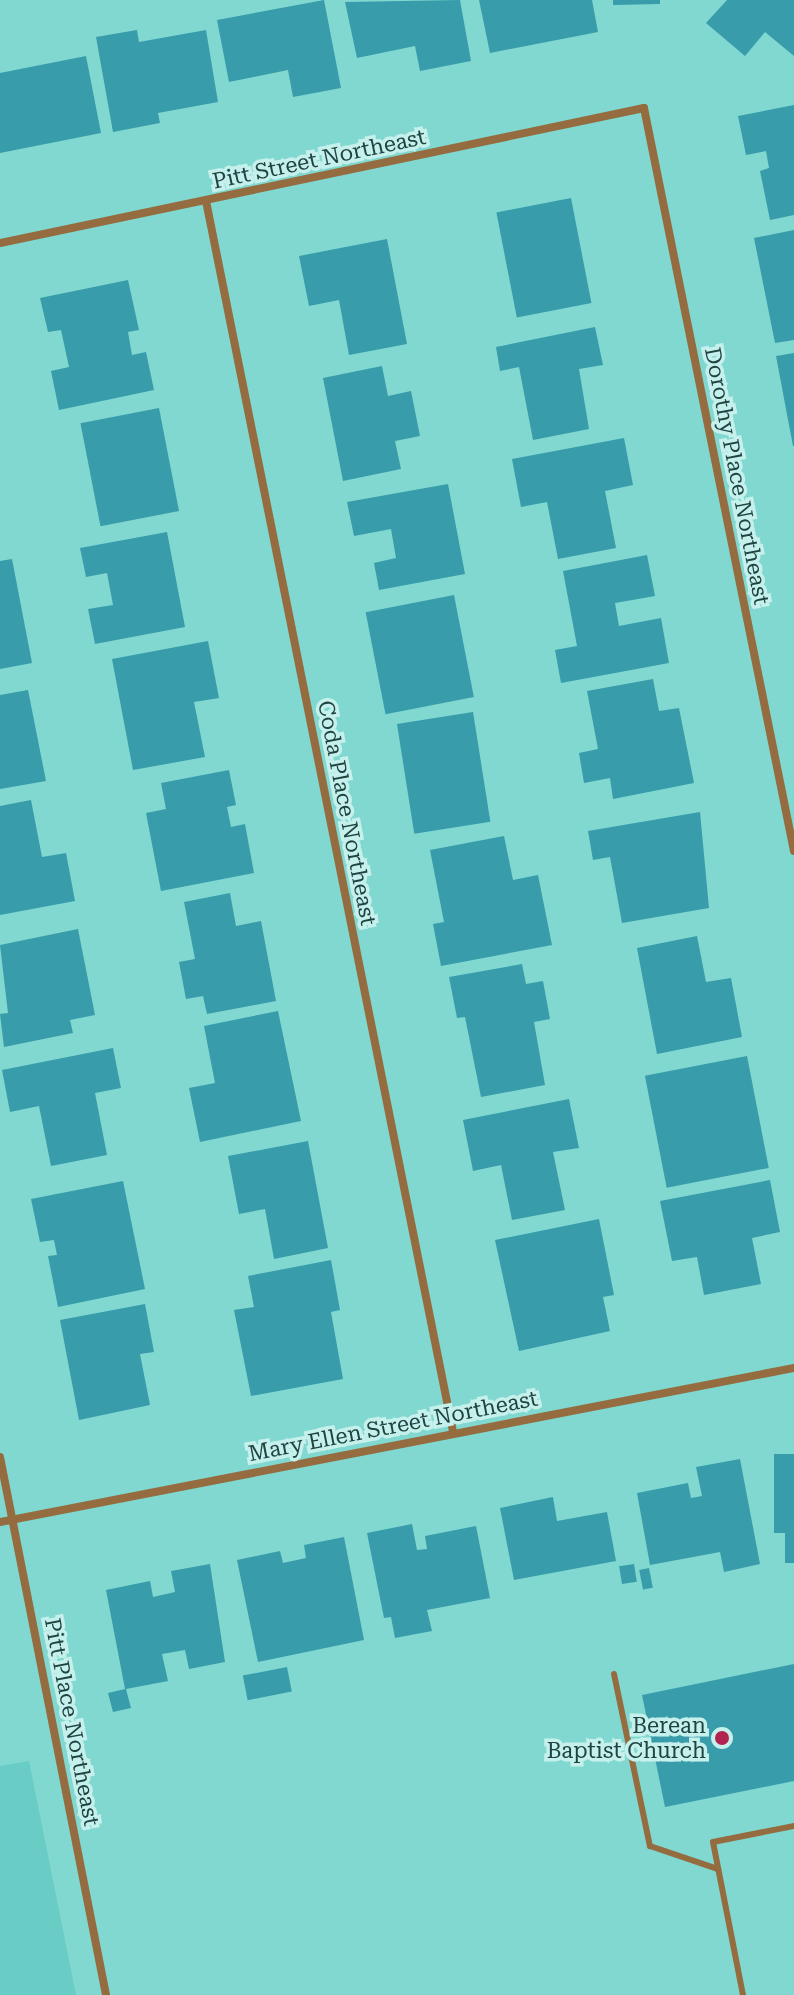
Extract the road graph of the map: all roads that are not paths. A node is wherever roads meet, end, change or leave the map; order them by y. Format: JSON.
{"nodes":[{"id":1,"x":644,"y":108,"type":"joint"},
{"id":2,"x":206,"y":201,"type":"junction"},
{"id":3,"x":0,"y":243,"type":"edge"},
{"id":4,"x":794,"y":851,"type":"edge"},
{"id":5,"x":794,"y":1368,"type":"edge"},
{"id":6,"x":453,"y":1432,"type":"junction"},
{"id":7,"x":0,"y":1457,"type":"edge"},
{"id":8,"x":13,"y":1520,"type":"junction"},
{"id":9,"x":0,"y":1522,"type":"edge"},
{"id":10,"x":614,"y":1674,"type":"dead end"},
{"id":11,"x":794,"y":1826,"type":"edge"},
{"id":12,"x":718,"y":1869,"type":"junction"},
{"id":13,"x":106,"y":1995,"type":"edge"},
{"id":14,"x":743,"y":1995,"type":"edge"}],
"edges":[{"from":1,"to":2,"type":"street","name":"Pitt Street Northeast"},
{"from":1,"to":4,"type":"street","name":"Dorothy Place Northeast"},
{"from":2,"to":3,"type":"street","name":"Pitt Street Northeast"},
{"from":2,"to":6,"type":"street","name":"Coda Place Northeast"},
{"from":5,"to":6,"type":"street","name":"Mary Ellen Street Northeast"},
{"from":6,"to":8,"type":"street","name":"Mary Ellen Street Northeast"},
{"from":7,"to":8,"type":"street","name":"Pitt Place Northeast"},
{"from":8,"to":9,"type":"street","name":"Mary Ellen Street Northeast"},
{"from":8,"to":13,"type":"street","name":"Pitt Place Northeast"},
{"from":10,"to":12,"type":"lane"},
{"from":11,"to":12,"type":"lane"},
{"from":12,"to":14,"type":"lane"}]}
